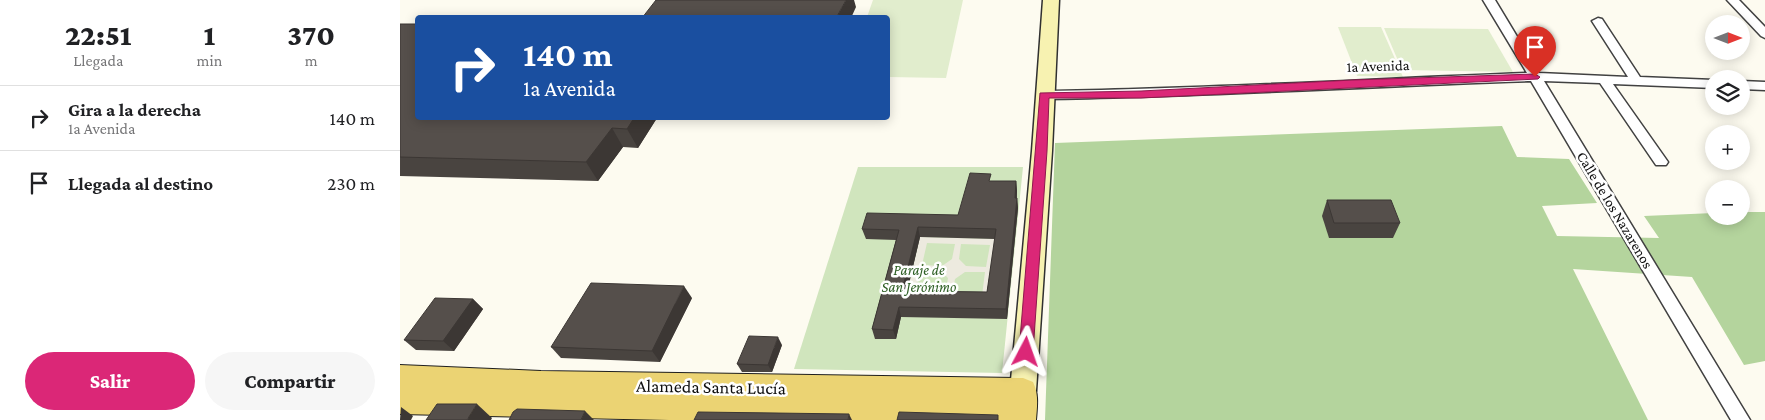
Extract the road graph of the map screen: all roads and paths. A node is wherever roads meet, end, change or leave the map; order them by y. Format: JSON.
{"nodes":[{"id":1,"x":1051,"y":0,"type":"edge"},
{"id":2,"x":1489,"y":0,"type":"edge"},
{"id":3,"x":1732,"y":0,"type":"edge"},
{"id":4,"x":1598,"y":21,"type":"dead end"},
{"id":5,"x":1765,"y":34,"type":"edge"},
{"id":6,"x":1535,"y":77,"type":"junction"},
{"id":7,"x":1604,"y":78,"type":"junction"},
{"id":8,"x":1636,"y":80,"type":"junction"},
{"id":9,"x":1705,"y":84,"type":"edge"},
{"id":10,"x":1750,"y":85,"type":"edge"},
{"id":11,"x":1765,"y":86,"type":"edge"},
{"id":12,"x":1044,"y":95,"type":"junction"},
{"id":13,"x":1661,"y":162,"type":"dead end"},
{"id":14,"x":400,"y":378,"type":"edge"},
{"id":15,"x":400,"y":401,"type":"edge"},
{"id":16,"x":526,"y":403,"type":"edge"},
{"id":17,"x":1022,"y":408,"type":"edge"},
{"id":18,"x":1741,"y":420,"type":"edge"}],
"edges":[{"from":1,"to":12,"type":"street"},
{"from":2,"to":6,"type":"street","name":"Calle de los Nazarenos"},
{"from":3,"to":5,"type":"street"},
{"from":4,"to":8,"type":"street"},
{"from":6,"to":7,"type":"street","name":"1a Avenida"},
{"from":6,"to":12,"type":"street","name":"1a Avenida"},
{"from":6,"to":18,"type":"street","name":"Calle de los Nazarenos"},
{"from":7,"to":8,"type":"street","name":"1a Avenida"},
{"from":7,"to":13,"type":"street"},
{"from":8,"to":9,"type":"street","name":"1a Avenida"},
{"from":10,"to":11,"type":"street"},
{"from":12,"to":17,"type":"street"},
{"from":14,"to":16,"type":"main road","name":"Alameda Santa Lucía"},
{"from":15,"to":16,"type":"main road","name":"Alameda Santa Lucía"},
{"from":16,"to":17,"type":"main road","name":"Alameda Santa Lucía"}]}
